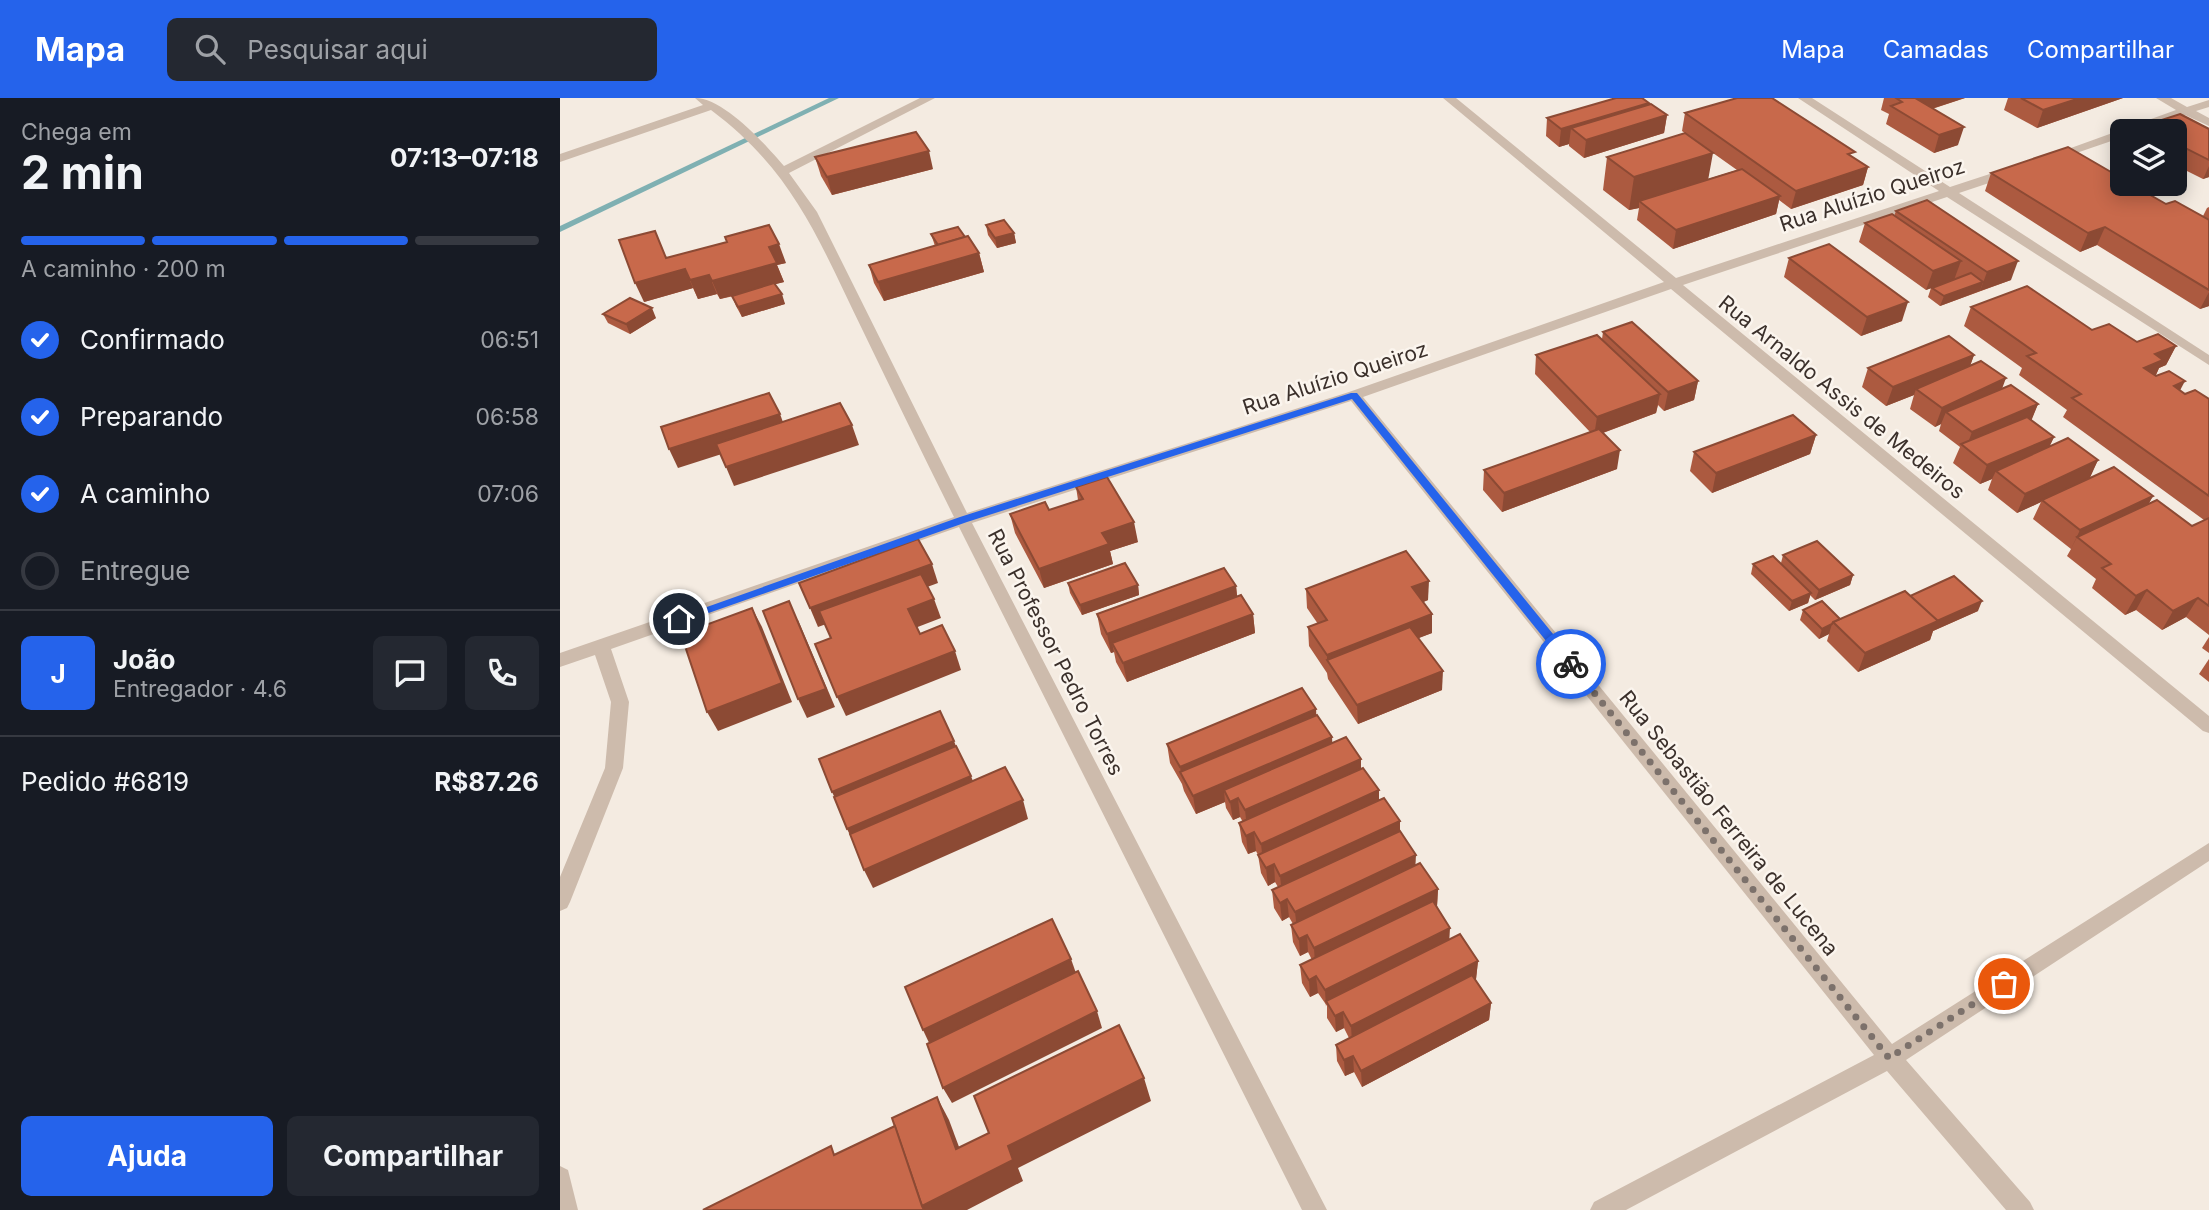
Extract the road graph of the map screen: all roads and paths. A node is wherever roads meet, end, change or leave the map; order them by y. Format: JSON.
{"nodes":[{"id":1,"x":701,"y":98,"type":"edge"},
{"id":2,"x":929,"y":98,"type":"edge"},
{"id":3,"x":1450,"y":98,"type":"edge"},
{"id":4,"x":1804,"y":98,"type":"edge"},
{"id":5,"x":2162,"y":98,"type":"edge"},
{"id":6,"x":2209,"y":103,"type":"edge"},
{"id":7,"x":712,"y":106,"type":"junction"},
{"id":8,"x":2186,"y":111,"type":"junction"},
{"id":9,"x":2163,"y":119,"type":"edge"},
{"id":10,"x":2209,"y":123,"type":"edge"},
{"id":11,"x":2110,"y":137,"type":"edge"},
{"id":12,"x":560,"y":158,"type":"edge"},
{"id":13,"x":783,"y":171,"type":"junction"},
{"id":14,"x":1948,"y":193,"type":"junction"},
{"id":15,"x":1672,"y":284,"type":"junction"},
{"id":16,"x":2209,"y":361,"type":"edge"},
{"id":17,"x":1354,"y":395,"type":"junction"},
{"id":18,"x":963,"y":520,"type":"junction"},
{"id":19,"x":601,"y":646,"type":"junction"},
{"id":20,"x":560,"y":660,"type":"edge"},
{"id":21,"x":2209,"y":726,"type":"edge"},
{"id":22,"x":2209,"y":851,"type":"edge"},
{"id":23,"x":560,"y":902,"type":"edge"},
{"id":24,"x":1889,"y":1058,"type":"junction"},
{"id":25,"x":560,"y":1178,"type":"edge"},
{"id":26,"x":566,"y":1210,"type":"edge"},
{"id":27,"x":1315,"y":1210,"type":"edge"},
{"id":28,"x":1602,"y":1210,"type":"edge"},
{"id":29,"x":2022,"y":1210,"type":"edge"}],
"edges":[{"from":1,"to":7,"type":"street","name":"Rua Professor Pedro Torres"},
{"from":2,"to":13,"type":"street"},
{"from":3,"to":15,"type":"street","name":"Rua Arnaldo Assis de Medeiros"},
{"from":4,"to":14,"type":"street"},
{"from":5,"to":8,"type":"street"},
{"from":6,"to":8,"type":"street","name":"Rua Aluízio Queiroz"},
{"from":7,"to":12,"type":"street"},
{"from":7,"to":13,"type":"street","name":"Rua Professor Pedro Torres"},
{"from":8,"to":9,"type":"street","name":"Rua Aluízio Queiroz"},
{"from":8,"to":10,"type":"street"},
{"from":11,"to":14,"type":"street","name":"Rua Aluízio Queiroz"},
{"from":13,"to":18,"type":"street","name":"Rua Professor Pedro Torres"},
{"from":14,"to":15,"type":"street","name":"Rua Aluízio Queiroz"},
{"from":14,"to":16,"type":"street"},
{"from":15,"to":17,"type":"street","name":"Rua Aluízio Queiroz"},
{"from":15,"to":21,"type":"street","name":"Rua Arnaldo Assis de Medeiros"},
{"from":17,"to":18,"type":"street","name":"Rua Aluízio Queiroz"},
{"from":17,"to":24,"type":"street","name":"Rua Sebastião Ferreira de Lucena"},
{"from":18,"to":19,"type":"street","name":"Rua Aluízio Queiroz"},
{"from":18,"to":27,"type":"street","name":"Rua Professor Pedro Torres"},
{"from":19,"to":20,"type":"street","name":"Rua Aluízio Queiroz"},
{"from":19,"to":23,"type":"street"},
{"from":22,"to":24,"type":"street"},
{"from":24,"to":28,"type":"street"},
{"from":24,"to":29,"type":"street","name":"Rua Sebastião Ferreira de Lucena"},
{"from":25,"to":26,"type":"street"}]}
